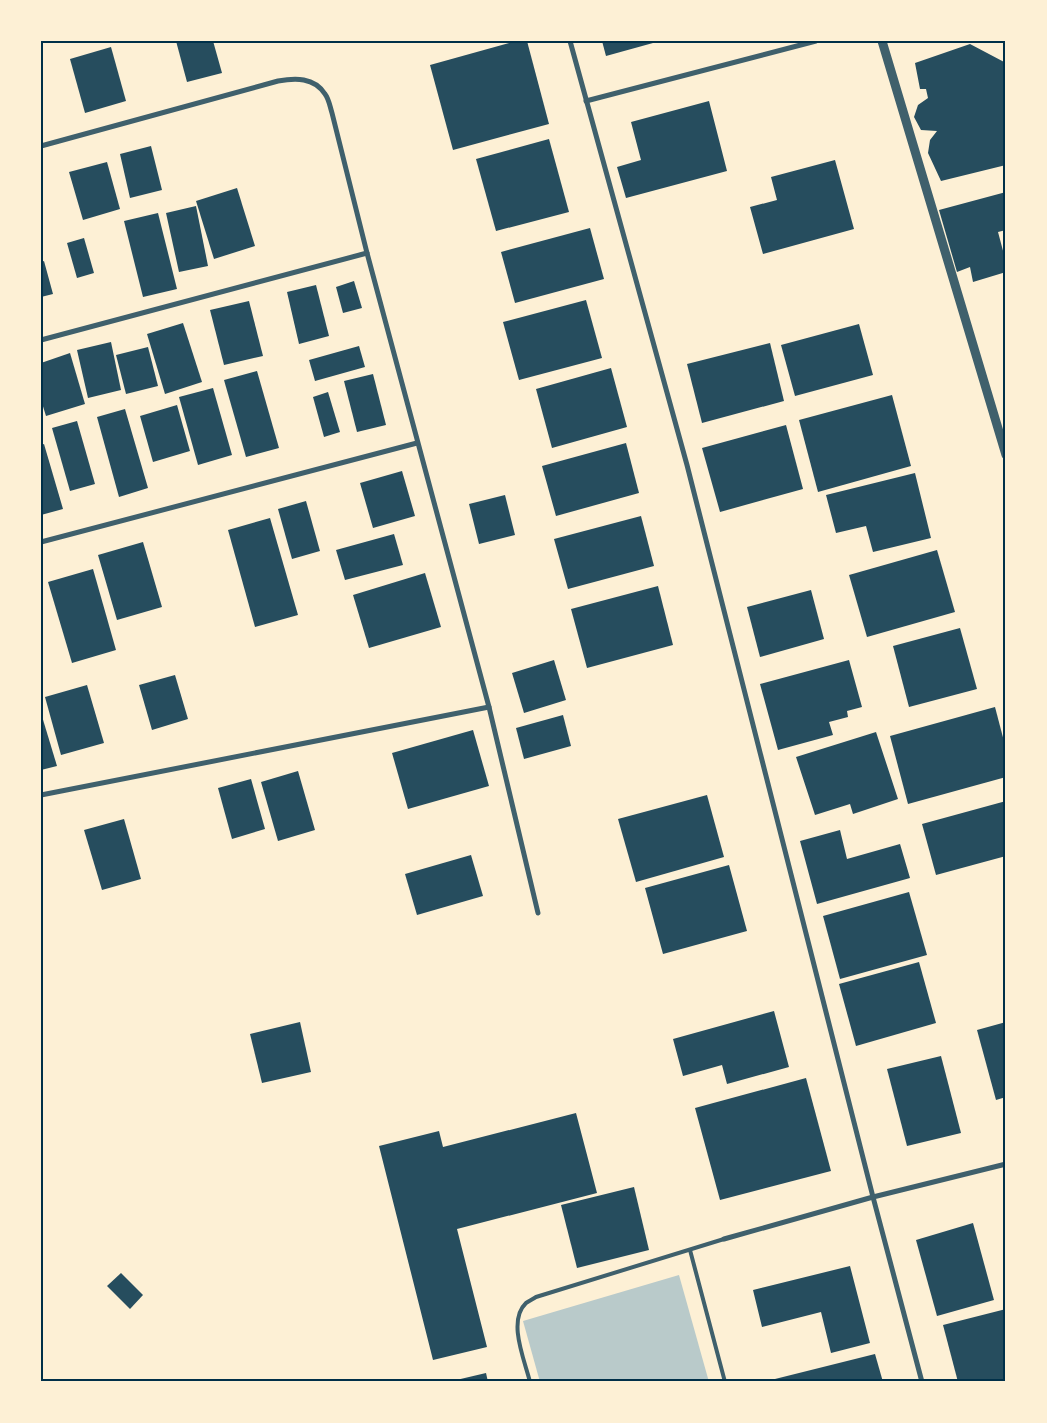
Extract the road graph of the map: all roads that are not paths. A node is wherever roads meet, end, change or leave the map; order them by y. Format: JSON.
{"nodes":[{"id":1,"x":570,"y":41,"type":"edge"},
{"id":2,"x":816,"y":41,"type":"edge"},
{"id":3,"x":882,"y":41,"type":"edge"},
{"id":4,"x":586,"y":101,"type":"junction"},
{"id":5,"x":41,"y":146,"type":"edge"},
{"id":6,"x":367,"y":253,"type":"junction"},
{"id":7,"x":41,"y":340,"type":"edge"},
{"id":8,"x":417,"y":443,"type":"junction"},
{"id":9,"x":1006,"y":455,"type":"edge"},
{"id":10,"x":41,"y":542,"type":"edge"},
{"id":11,"x":489,"y":707,"type":"junction"},
{"id":12,"x":41,"y":795,"type":"edge"},
{"id":13,"x":538,"y":913,"type":"dead end"},
{"id":14,"x":1006,"y":1164,"type":"edge"},
{"id":15,"x":873,"y":1196,"type":"junction"},
{"id":16,"x":724,"y":1238,"type":"joint"},
{"id":17,"x":690,"y":1250,"type":"junction"},
{"id":18,"x":530,"y":1382,"type":"edge"},
{"id":19,"x":725,"y":1382,"type":"edge"},
{"id":20,"x":922,"y":1382,"type":"edge"}],
"edges":[{"from":1,"to":4,"type":"street"},
{"from":2,"to":4,"type":"street"},
{"from":3,"to":9,"type":"street"},
{"from":4,"to":15,"type":"street"},
{"from":5,"to":6,"type":"street"},
{"from":6,"to":7,"type":"street"},
{"from":6,"to":8,"type":"street"},
{"from":8,"to":10,"type":"street"},
{"from":8,"to":11,"type":"street"},
{"from":11,"to":12,"type":"street"},
{"from":11,"to":13,"type":"street"},
{"from":14,"to":15,"type":"street"},
{"from":15,"to":16,"type":"street"},
{"from":15,"to":20,"type":"street"},
{"from":16,"to":17,"type":"lane"},
{"from":17,"to":18,"type":"lane"},
{"from":17,"to":19,"type":"lane"}]}
